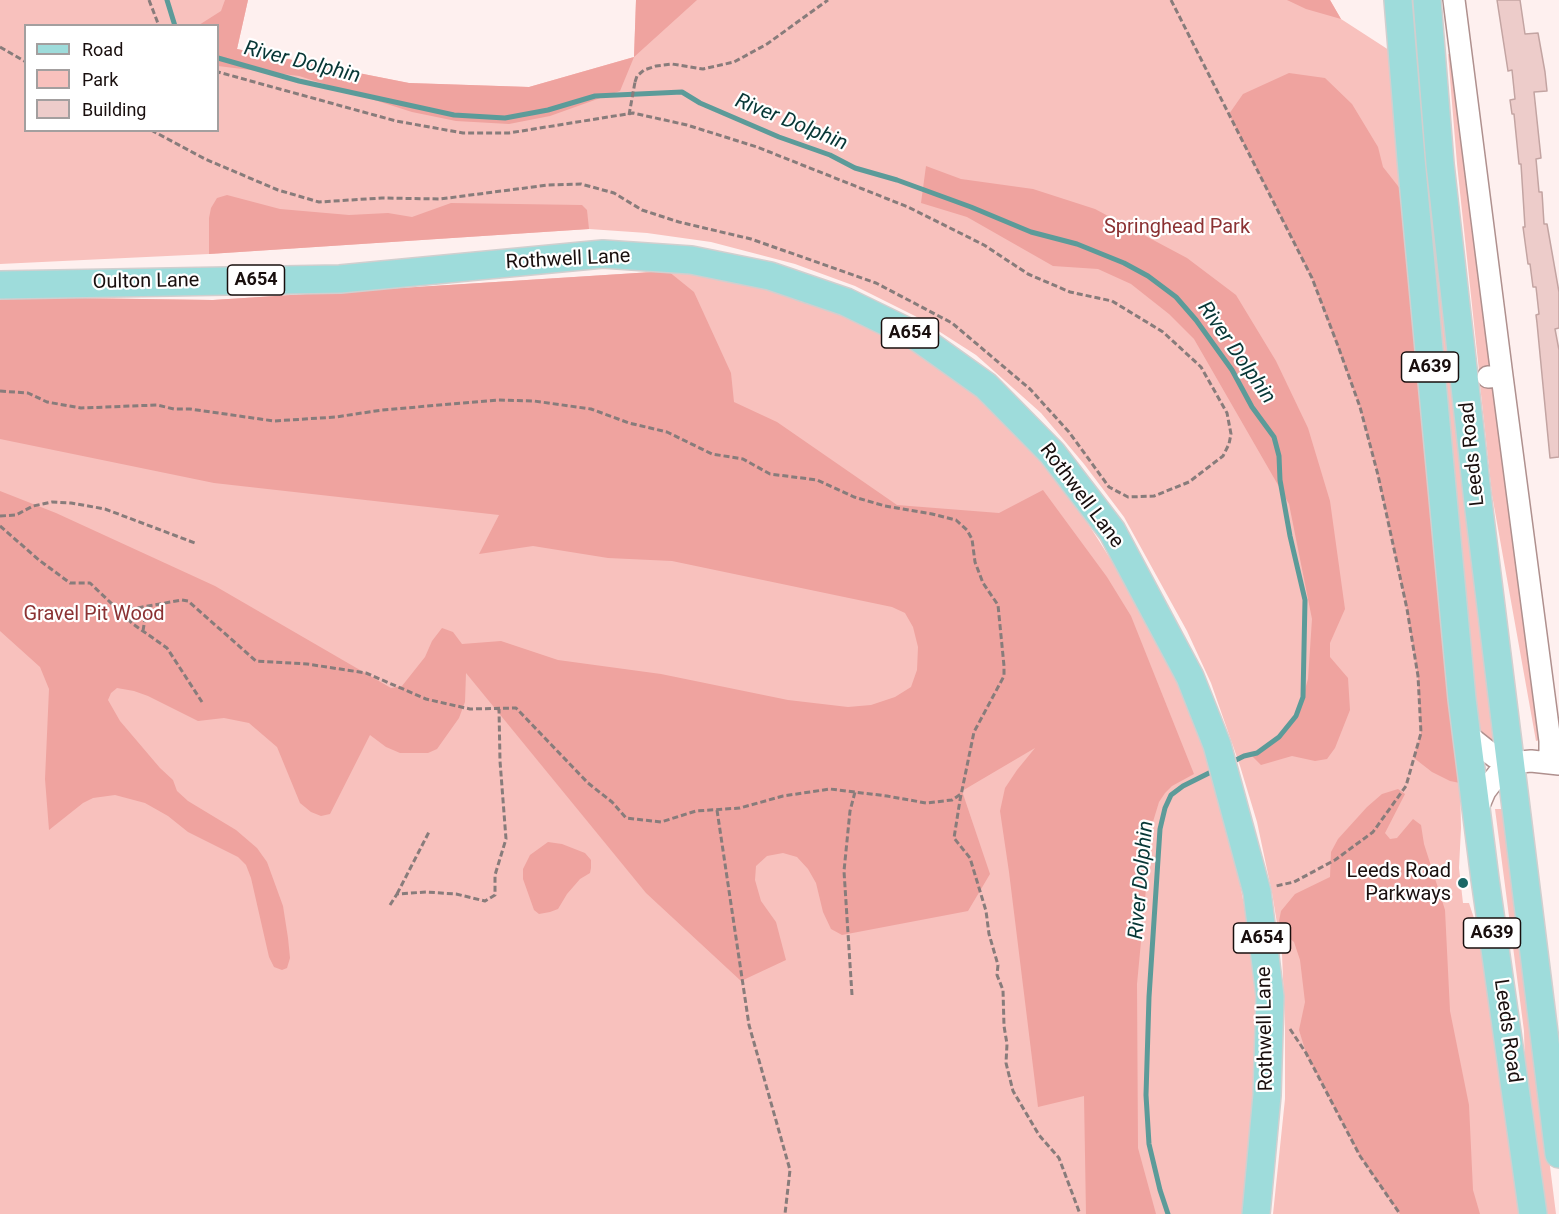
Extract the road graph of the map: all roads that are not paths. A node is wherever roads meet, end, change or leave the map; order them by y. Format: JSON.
{"nodes":[{"id":1,"x":1398,"y":0,"type":"edge"},
{"id":2,"x":1426,"y":0,"type":"edge"},
{"id":3,"x":1454,"y":0,"type":"edge"},
{"id":4,"x":401,"y":273,"type":"joint"},
{"id":5,"x":0,"y":285,"type":"edge"},
{"id":6,"x":1466,"y":734,"type":"junction"},
{"id":7,"x":1510,"y":764,"type":"junction"},
{"id":8,"x":1555,"y":764,"type":"edge"},
{"id":9,"x":1476,"y":812,"type":"junction"},
{"id":10,"x":1559,"y":1154,"type":"edge"},
{"id":11,"x":1256,"y":1214,"type":"edge"},
{"id":12,"x":1533,"y":1214,"type":"edge"}],
"edges":[{"from":1,"to":6,"type":"main road","name":"Leeds Road","number":"A639"},
{"from":2,"to":7,"type":"main road","name":"Leeds Road","number":"A639"},
{"from":3,"to":8,"type":"street","name":"Leeds Road"},
{"from":4,"to":5,"type":"main road","name":"Oulton Lane","number":"A654"},
{"from":4,"to":11,"type":"main road","name":"Rothwell Lane","number":"A654"},
{"from":6,"to":7,"type":"street"},
{"from":6,"to":9,"type":"main road","name":"Leeds Road","number":"A639"},
{"from":7,"to":8,"type":"street"},
{"from":7,"to":9,"type":"street"},
{"from":7,"to":10,"type":"main road","name":"Leeds Road","number":"A639"},
{"from":9,"to":12,"type":"main road","name":"Leeds Road","number":"A639"}]}
